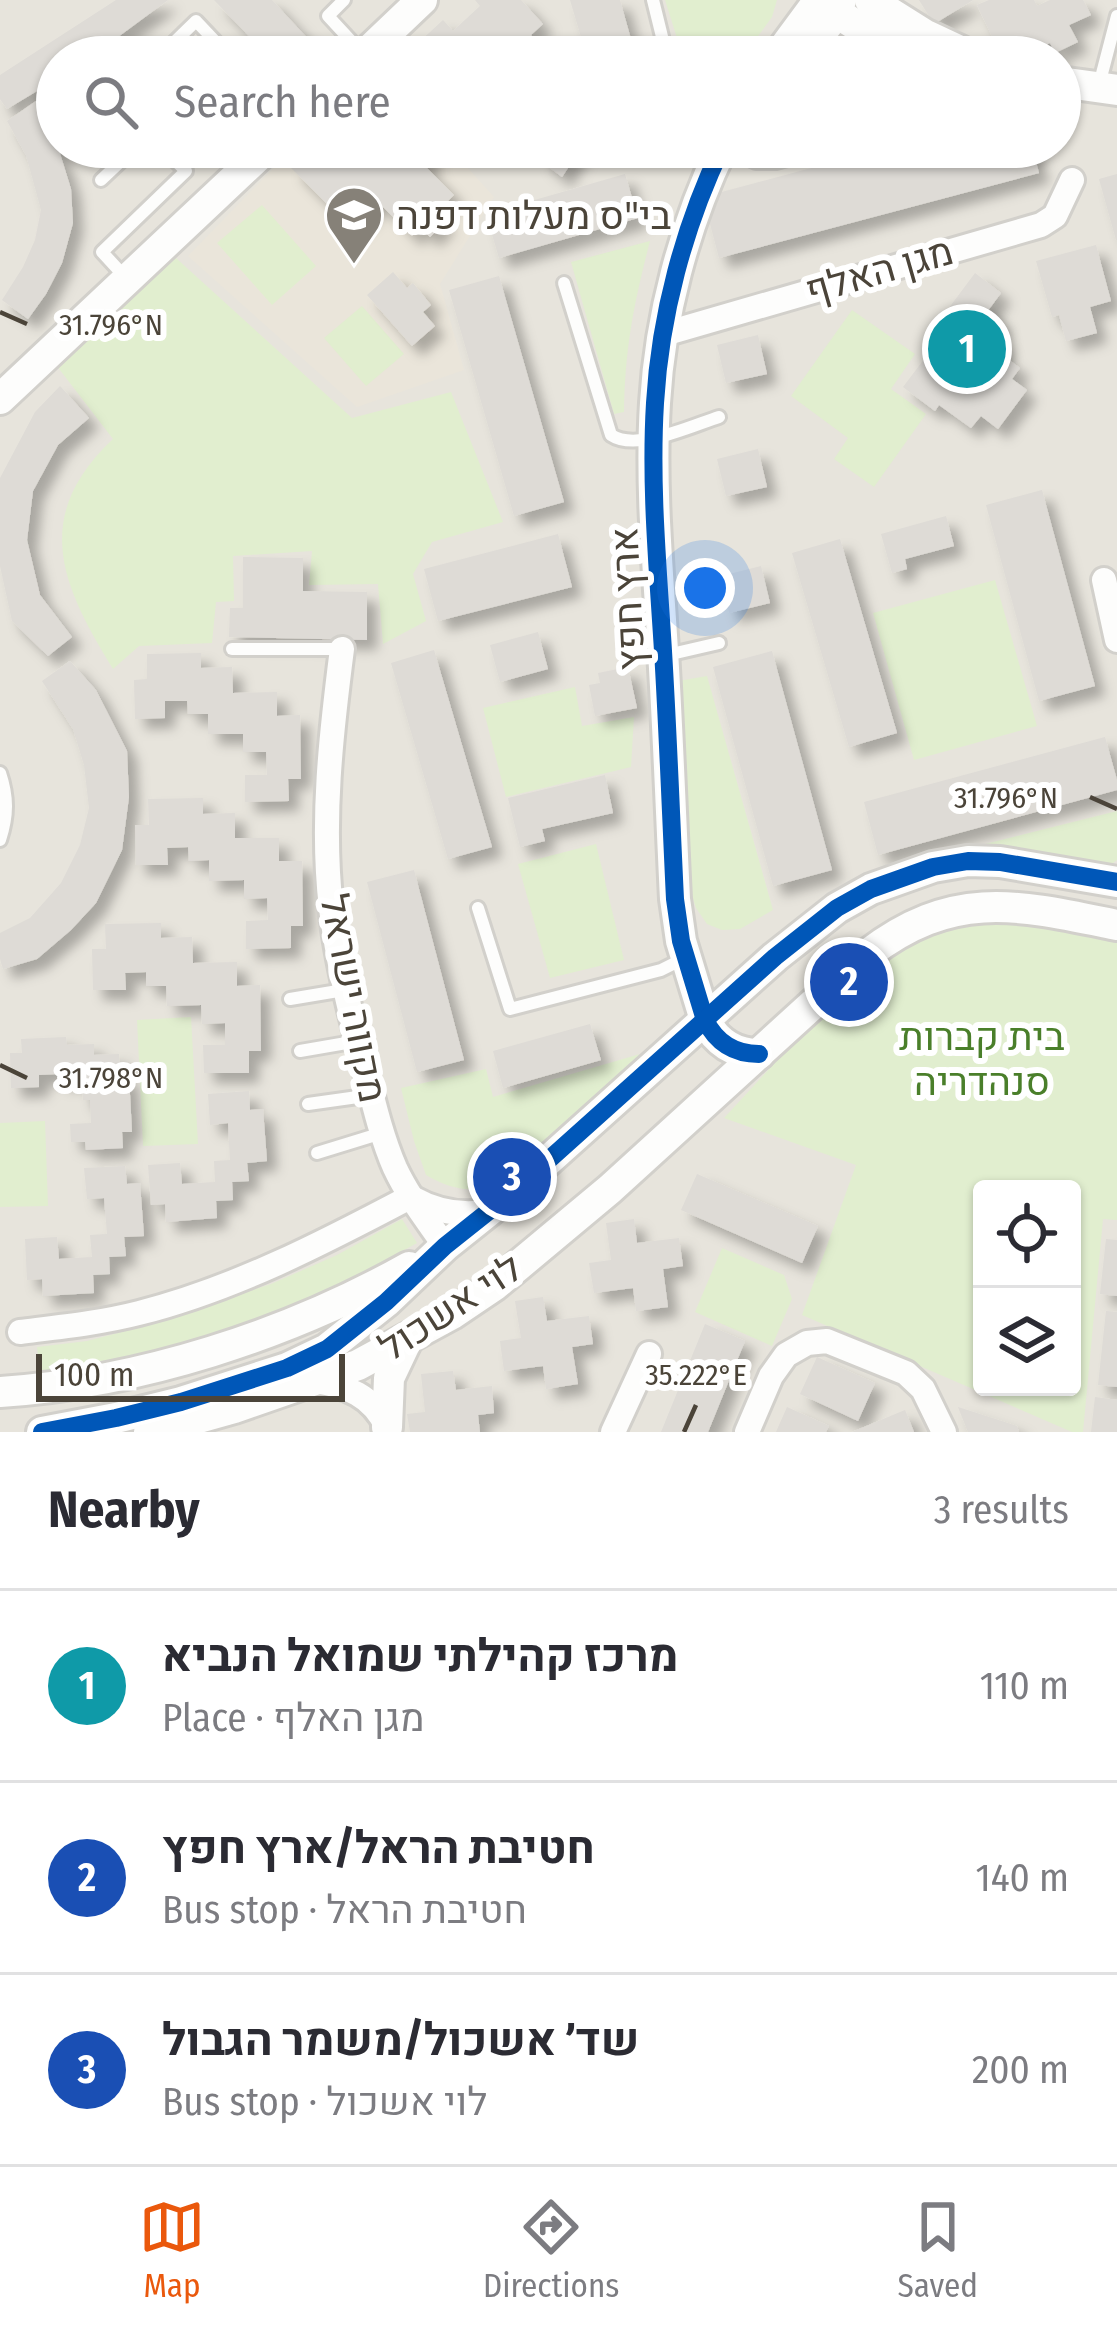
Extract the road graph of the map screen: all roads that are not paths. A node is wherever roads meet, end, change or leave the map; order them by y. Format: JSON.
{"nodes":[{"id":1,"x":344,"y":0,"type":"edge"},
{"id":2,"x":422,"y":0,"type":"edge"},
{"id":3,"x":653,"y":0,"type":"edge"},
{"id":4,"x":870,"y":0,"type":"edge"},
{"id":5,"x":829,"y":3,"type":"edge"},
{"id":6,"x":1117,"y":16,"type":"edge"},
{"id":7,"x":181,"y":36,"type":"edge"},
{"id":8,"x":210,"y":36,"type":"edge"},
{"id":9,"x":346,"y":36,"type":"edge"},
{"id":10,"x":384,"y":36,"type":"edge"},
{"id":11,"x":662,"y":36,"type":"edge"},
{"id":12,"x":797,"y":36,"type":"edge"},
{"id":13,"x":812,"y":36,"type":"edge"},
{"id":14,"x":878,"y":36,"type":"edge"},
{"id":15,"x":929,"y":36,"type":"edge"},
{"id":16,"x":1108,"y":89,"type":"edge"},
{"id":17,"x":114,"y":168,"type":"edge"},
{"id":18,"x":182,"y":168,"type":"edge"},
{"id":19,"x":240,"y":168,"type":"edge"},
{"id":20,"x":713,"y":168,"type":"edge"},
{"id":21,"x":1072,"y":179,"type":"dead end"},
{"id":22,"x":101,"y":180,"type":"dead end"},
{"id":23,"x":127,"y":279,"type":"junction"},
{"id":24,"x":564,"y":283,"type":"dead end"},
{"id":25,"x":664,"y":334,"type":"junction"},
{"id":26,"x":0,"y":399,"type":"edge"},
{"id":27,"x":719,"y":417,"type":"dead end"},
{"id":28,"x":655,"y":438,"type":"junction"},
{"id":29,"x":1104,"y":580,"type":"dead end"},
{"id":30,"x":1117,"y":640,"type":"edge"},
{"id":31,"x":718,"y":643,"type":"dead end"},
{"id":32,"x":232,"y":649,"type":"dead end"},
{"id":33,"x":341,"y":649,"type":"joint"},
{"id":34,"x":663,"y":656,"type":"junction"},
{"id":35,"x":0,"y":773,"type":"edge"},
{"id":36,"x":0,"y":839,"type":"edge"},
{"id":37,"x":1117,"y":882,"type":"edge"},
{"id":38,"x":478,"y":908,"type":"dead end"},
{"id":39,"x":678,"y":916,"type":"junction"},
{"id":40,"x":1117,"y":925,"type":"edge"},
{"id":41,"x":686,"y":958,"type":"junction"},
{"id":42,"x":344,"y":990,"type":"junction"},
{"id":43,"x":290,"y":999,"type":"dead end"},
{"id":44,"x":712,"y":1014,"type":"junction"},
{"id":45,"x":358,"y":1041,"type":"junction"},
{"id":46,"x":726,"y":1045,"type":"junction"},
{"id":47,"x":300,"y":1051,"type":"dead end"},
{"id":48,"x":759,"y":1054,"type":"junction"},
{"id":49,"x":730,"y":1080,"type":"junction"},
{"id":50,"x":372,"y":1095,"type":"junction"},
{"id":51,"x":308,"y":1104,"type":"dead end"},
{"id":52,"x":382,"y":1133,"type":"junction"},
{"id":53,"x":317,"y":1153,"type":"dead end"},
{"id":54,"x":410,"y":1197,"type":"junction"},
{"id":55,"x":490,"y":1211,"type":"junction"},
{"id":56,"x":445,"y":1246,"type":"junction"},
{"id":57,"x":20,"y":1332,"type":"dead end"},
{"id":58,"x":407,"y":1340,"type":"junction"},
{"id":59,"x":327,"y":1349,"type":"junction"},
{"id":60,"x":649,"y":1354,"type":"dead end"},
{"id":61,"x":358,"y":1365,"type":"junction"},
{"id":62,"x":314,"y":1381,"type":"junction"},
{"id":63,"x":0,"y":1392,"type":"edge"},
{"id":64,"x":388,"y":1429,"type":"edge"},
{"id":65,"x":42,"y":1432,"type":"edge"},
{"id":66,"x":149,"y":1432,"type":"edge"},
{"id":67,"x":613,"y":1432,"type":"edge"},
{"id":68,"x":747,"y":1432,"type":"edge"},
{"id":69,"x":944,"y":1432,"type":"edge"}],
"edges":[{"from":1,"to":9,"type":"lane"},
{"from":2,"to":10,"type":"street"},
{"from":3,"to":11,"type":"lane"},
{"from":4,"to":15,"type":"street"},
{"from":5,"to":12,"type":"street"},
{"from":5,"to":13,"type":"street"},
{"from":5,"to":14,"type":"street"},
{"from":6,"to":16,"type":"lane"},
{"from":7,"to":8,"type":"lane"},
{"from":17,"to":22,"type":"lane"},
{"from":18,"to":23,"type":"lane"},
{"from":19,"to":23,"type":"street"},
{"from":20,"to":25,"type":"street","name":"ארץ חפץ"},
{"from":21,"to":25,"type":"street","name":"מגן האלף"},
{"from":23,"to":26,"type":"street"},
{"from":24,"to":28,"type":"lane"},
{"from":25,"to":28,"type":"street","name":"ארץ חפץ"},
{"from":27,"to":28,"type":"lane"},
{"from":28,"to":34,"type":"street","name":"ארץ חפץ"},
{"from":29,"to":30,"type":"street"},
{"from":31,"to":34,"type":"lane"},
{"from":32,"to":33,"type":"lane"},
{"from":33,"to":42,"type":"street","name":"מקווה ישראל"},
{"from":34,"to":39,"type":"street","name":"ארץ חפץ"},
{"from":35,"to":36,"type":"lane"},
{"from":37,"to":44,"type":"street","name":"לוי אשכול"},
{"from":38,"to":41,"type":"lane"},
{"from":39,"to":41,"type":"street","name":"ארץ חפץ"},
{"from":39,"to":44,"type":"street","name":"ארץ חפץ"},
{"from":40,"to":48,"type":"street","name":"לוי אשכול"},
{"from":41,"to":44,"type":"street","name":"ארץ חפץ"},
{"from":42,"to":43,"type":"lane"},
{"from":42,"to":45,"type":"street","name":"מקווה ישראל"},
{"from":44,"to":46,"type":"street","name":"ארץ חפץ"},
{"from":44,"to":55,"type":"street","name":"לוי אשכול"},
{"from":45,"to":47,"type":"lane"},
{"from":45,"to":50,"type":"street","name":"מקווה ישראל"},
{"from":46,"to":48,"type":"street"},
{"from":46,"to":49,"type":"street"},
{"from":48,"to":49,"type":"street","name":"לוי אשכול"},
{"from":49,"to":58,"type":"street","name":"לוי אשכול"},
{"from":50,"to":51,"type":"lane"},
{"from":50,"to":52,"type":"street","name":"מקווה ישראל"},
{"from":52,"to":53,"type":"lane"},
{"from":52,"to":54,"type":"street","name":"מקווה ישראל"},
{"from":54,"to":55,"type":"street"},
{"from":54,"to":56,"type":"street","name":"מקווה ישראל"},
{"from":54,"to":57,"type":"street"},
{"from":55,"to":56,"type":"street","name":"לוי אשכול"},
{"from":56,"to":59,"type":"street","name":"לוי אשכול"},
{"from":56,"to":63,"type":"street"},
{"from":58,"to":61,"type":"street","name":"לוי אשכול"},
{"from":58,"to":64,"type":"street"},
{"from":59,"to":61,"type":"street"},
{"from":59,"to":65,"type":"street","name":"לוי אשכול"},
{"from":60,"to":67,"type":"street"},
{"from":61,"to":62,"type":"street","name":"לוי אשכול"},
{"from":61,"to":64,"type":"street"},
{"from":62,"to":64,"type":"street"},
{"from":62,"to":66,"type":"street","name":"לוי אשכול"},
{"from":68,"to":69,"type":"street"}]}
